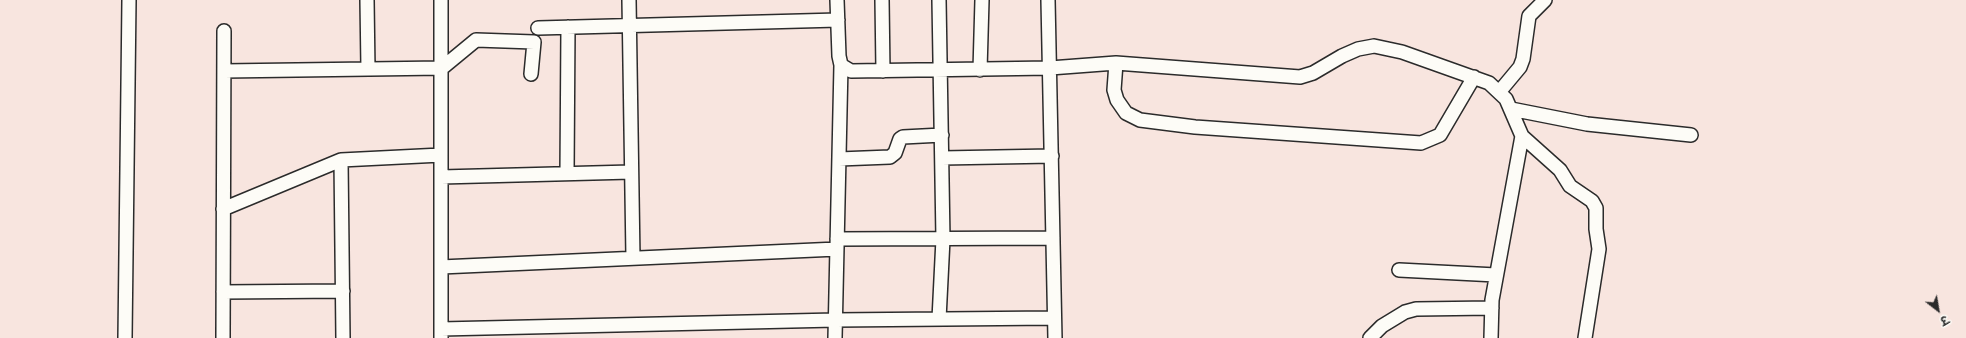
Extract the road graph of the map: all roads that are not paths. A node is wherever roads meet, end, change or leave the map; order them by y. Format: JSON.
{"nodes":[{"id":1,"x":129,"y":0,"type":"edge"},
{"id":2,"x":367,"y":0,"type":"edge"},
{"id":3,"x":441,"y":0,"type":"edge"},
{"id":4,"x":629,"y":0,"type":"edge"},
{"id":5,"x":837,"y":0,"type":"edge"},
{"id":6,"x":882,"y":0,"type":"edge"},
{"id":7,"x":939,"y":0,"type":"edge"},
{"id":8,"x":982,"y":0,"type":"edge"},
{"id":9,"x":1048,"y":0,"type":"edge"},
{"id":10,"x":1545,"y":0,"type":"edge"},
{"id":11,"x":838,"y":20,"type":"junction"},
{"id":12,"x":628,"y":25,"type":"junction"},
{"id":13,"x":568,"y":27,"type":"junction"},
{"id":14,"x":538,"y":28,"type":"dead end"},
{"id":15,"x":224,"y":31,"type":"dead end"},
{"id":16,"x":1116,"y":63,"type":"junction"},
{"id":17,"x":842,"y":65,"type":"junction"},
{"id":18,"x":441,"y":68,"type":"junction"},
{"id":19,"x":1050,"y":68,"type":"junction"},
{"id":20,"x":368,"y":69,"type":"junction"},
{"id":21,"x":941,"y":70,"type":"junction"},
{"id":22,"x":980,"y":70,"type":"junction"},
{"id":23,"x":224,"y":71,"type":"junction"},
{"id":24,"x":883,"y":71,"type":"junction"},
{"id":25,"x":531,"y":74,"type":"dead end"},
{"id":26,"x":1474,"y":77,"type":"junction"},
{"id":27,"x":1500,"y":91,"type":"junction"},
{"id":28,"x":1511,"y":109,"type":"junction"},
{"id":29,"x":942,"y":134,"type":"junction"},
{"id":30,"x":1690,"y":135,"type":"dead end"},
{"id":31,"x":1522,"y":136,"type":"junction"},
{"id":32,"x":441,"y":155,"type":"junction"},
{"id":33,"x":1052,"y":156,"type":"junction"},
{"id":34,"x":942,"y":158,"type":"junction"},
{"id":35,"x":839,"y":159,"type":"junction"},
{"id":36,"x":342,"y":160,"type":"junction"},
{"id":37,"x":631,"y":172,"type":"junction"},
{"id":38,"x":566,"y":173,"type":"junction"},
{"id":39,"x":441,"y":177,"type":"junction"},
{"id":40,"x":223,"y":209,"type":"junction"},
{"id":41,"x":1053,"y":238,"type":"junction"},
{"id":42,"x":943,"y":239,"type":"junction"},
{"id":43,"x":837,"y":244,"type":"junction"},
{"id":44,"x":633,"y":258,"type":"junction"},
{"id":45,"x":441,"y":267,"type":"junction"},
{"id":46,"x":1399,"y":270,"type":"dead end"},
{"id":47,"x":1496,"y":275,"type":"junction"},
{"id":48,"x":343,"y":290,"type":"junction"},
{"id":49,"x":223,"y":292,"type":"junction"},
{"id":50,"x":1492,"y":308,"type":"junction"},
{"id":51,"x":1054,"y":318,"type":"junction"},
{"id":52,"x":940,"y":319,"type":"junction"},
{"id":53,"x":835,"y":320,"type":"junction"},
{"id":54,"x":441,"y":334,"type":"edge"},
{"id":55,"x":126,"y":338,"type":"edge"},
{"id":56,"x":223,"y":338,"type":"edge"},
{"id":57,"x":344,"y":338,"type":"edge"},
{"id":58,"x":834,"y":338,"type":"edge"},
{"id":59,"x":1055,"y":338,"type":"edge"},
{"id":60,"x":1370,"y":338,"type":"edge"},
{"id":61,"x":1491,"y":338,"type":"edge"},
{"id":62,"x":1585,"y":338,"type":"edge"}],
"edges":[{"from":1,"to":55,"type":"street"},
{"from":2,"to":20,"type":"street"},
{"from":3,"to":18,"type":"street"},
{"from":4,"to":12,"type":"street"},
{"from":5,"to":11,"type":"street"},
{"from":6,"to":24,"type":"street"},
{"from":7,"to":21,"type":"street"},
{"from":8,"to":22,"type":"street"},
{"from":9,"to":19,"type":"street"},
{"from":10,"to":27,"type":"street"},
{"from":11,"to":12,"type":"street"},
{"from":11,"to":17,"type":"street"},
{"from":12,"to":13,"type":"street"},
{"from":12,"to":37,"type":"street"},
{"from":13,"to":14,"type":"street"},
{"from":13,"to":38,"type":"street"},
{"from":15,"to":23,"type":"street"},
{"from":16,"to":19,"type":"street"},
{"from":16,"to":26,"type":"street"},
{"from":16,"to":26,"type":"street"},
{"from":17,"to":24,"type":"street"},
{"from":17,"to":35,"type":"street"},
{"from":18,"to":20,"type":"street"},
{"from":18,"to":25,"type":"street"},
{"from":18,"to":32,"type":"street"},
{"from":19,"to":22,"type":"street"},
{"from":19,"to":33,"type":"street"},
{"from":20,"to":23,"type":"street"},
{"from":21,"to":22,"type":"street"},
{"from":21,"to":24,"type":"street"},
{"from":21,"to":29,"type":"street"},
{"from":23,"to":40,"type":"street"},
{"from":26,"to":27,"type":"street"},
{"from":27,"to":28,"type":"street"},
{"from":28,"to":30,"type":"street"},
{"from":28,"to":31,"type":"street"},
{"from":29,"to":34,"type":"street"},
{"from":29,"to":35,"type":"street"},
{"from":31,"to":47,"type":"street"},
{"from":31,"to":62,"type":"street"},
{"from":32,"to":36,"type":"street"},
{"from":32,"to":39,"type":"street"},
{"from":33,"to":34,"type":"street"},
{"from":33,"to":41,"type":"street"},
{"from":34,"to":42,"type":"street"},
{"from":35,"to":43,"type":"street"},
{"from":36,"to":40,"type":"street"},
{"from":36,"to":48,"type":"street"},
{"from":37,"to":38,"type":"street"},
{"from":37,"to":44,"type":"street"},
{"from":38,"to":39,"type":"street"},
{"from":39,"to":45,"type":"street"},
{"from":40,"to":49,"type":"street"},
{"from":41,"to":42,"type":"street"},
{"from":41,"to":51,"type":"street"},
{"from":42,"to":43,"type":"street"},
{"from":42,"to":52,"type":"street"},
{"from":43,"to":44,"type":"street"},
{"from":43,"to":53,"type":"street"},
{"from":44,"to":45,"type":"street"},
{"from":45,"to":54,"type":"street"},
{"from":46,"to":47,"type":"street"},
{"from":47,"to":50,"type":"street"},
{"from":48,"to":49,"type":"street"},
{"from":48,"to":57,"type":"street"},
{"from":49,"to":56,"type":"street"},
{"from":50,"to":60,"type":"street"},
{"from":50,"to":61,"type":"street"},
{"from":51,"to":52,"type":"street"},
{"from":51,"to":59,"type":"street"},
{"from":52,"to":53,"type":"street"},
{"from":53,"to":54,"type":"street"},
{"from":53,"to":58,"type":"street"}]}
